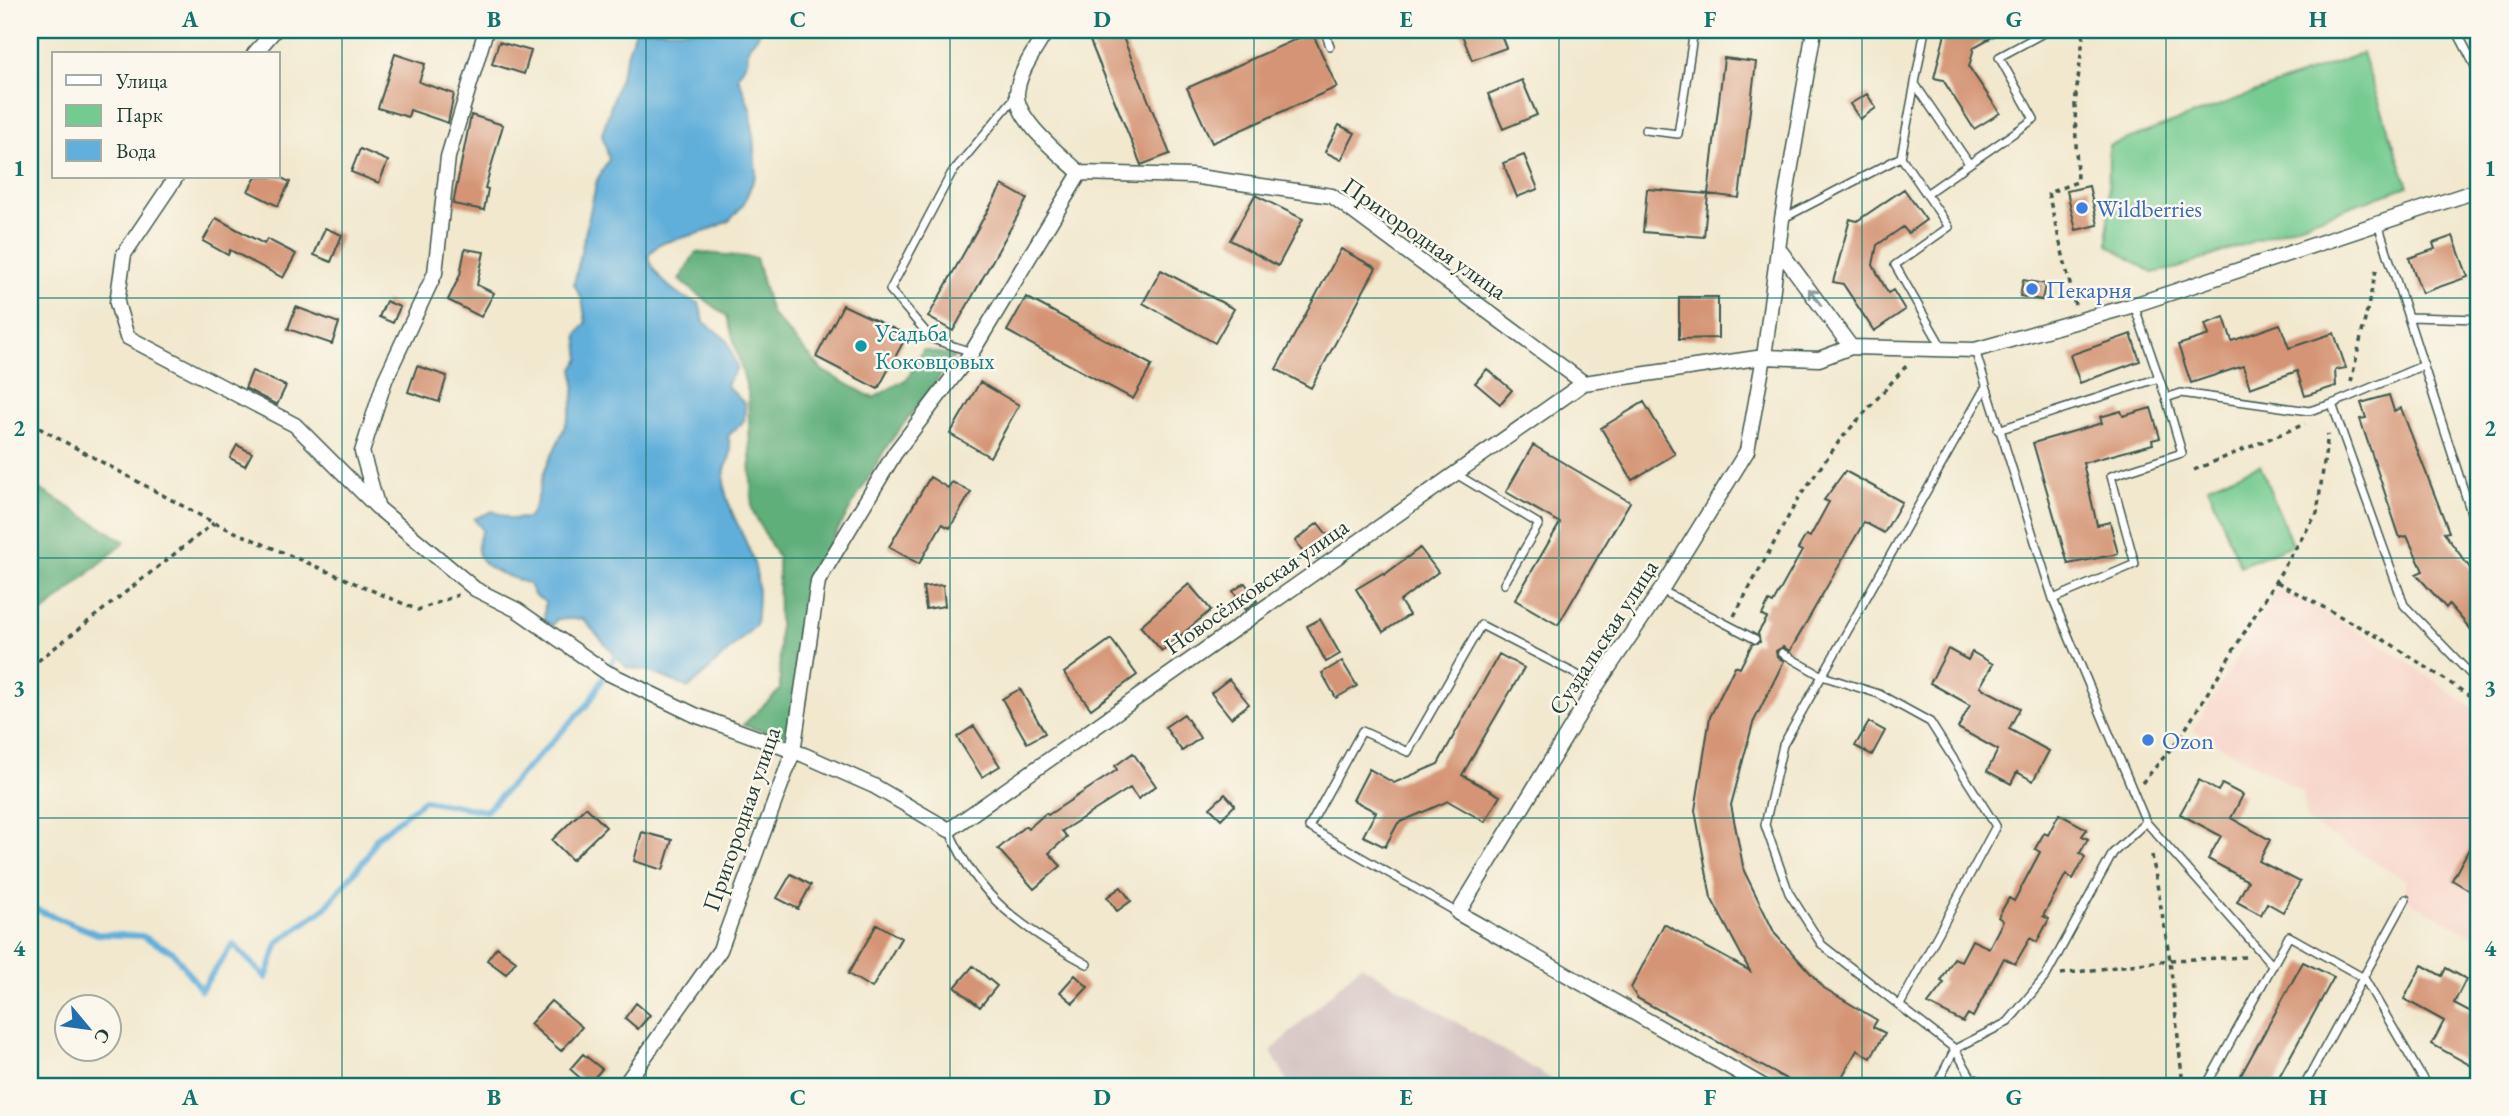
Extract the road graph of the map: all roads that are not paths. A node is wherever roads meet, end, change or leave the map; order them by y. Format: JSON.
{"nodes":[{"id":1,"x":275,"y":30,"type":"edge"},
{"id":2,"x":486,"y":30,"type":"edge"},
{"id":3,"x":1047,"y":30,"type":"edge"},
{"id":4,"x":1324,"y":30,"type":"edge"},
{"id":5,"x":1694,"y":30,"type":"edge"},
{"id":6,"x":1792,"y":30,"type":"edge"},
{"id":7,"x":1925,"y":30,"type":"edge"},
{"id":8,"x":2049,"y":30,"type":"edge"},
{"id":9,"x":2456,"y":30,"type":"edge"},
{"id":10,"x":1813,"y":31,"type":"edge"},
{"id":11,"x":1330,"y":47,"type":"dead end"},
{"id":12,"x":256,"y":52,"type":"edge"},
{"id":13,"x":2479,"y":74,"type":"edge"},
{"id":14,"x":1915,"y":85,"type":"junction"},
{"id":15,"x":1017,"y":95,"type":"junction"},
{"id":16,"x":1645,"y":130,"type":"dead end"},
{"id":17,"x":1901,"y":157,"type":"junction"},
{"id":18,"x":1968,"y":162,"type":"junction"},
{"id":19,"x":1080,"y":173,"type":"junction"},
{"id":20,"x":175,"y":178,"type":"edge"},
{"id":21,"x":2479,"y":190,"type":"edge"},
{"id":22,"x":1926,"y":194,"type":"junction"},
{"id":23,"x":1782,"y":219,"type":"junction"},
{"id":24,"x":2377,"y":223,"type":"junction"},
{"id":25,"x":1778,"y":248,"type":"junction"},
{"id":26,"x":2134,"y":305,"type":"junction"},
{"id":27,"x":2410,"y":317,"type":"junction"},
{"id":28,"x":2479,"y":319,"type":"edge"},
{"id":29,"x":1852,"y":347,"type":"junction"},
{"id":30,"x":1975,"y":350,"type":"junction"},
{"id":31,"x":1944,"y":351,"type":"junction"},
{"id":32,"x":972,"y":352,"type":"junction"},
{"id":33,"x":1764,"y":357,"type":"junction"},
{"id":34,"x":2424,"y":365,"type":"junction"},
{"id":35,"x":2159,"y":378,"type":"junction"},
{"id":36,"x":1584,"y":383,"type":"junction"},
{"id":37,"x":1985,"y":388,"type":"junction"},
{"id":38,"x":2166,"y":398,"type":"junction"},
{"id":39,"x":2332,"y":404,"type":"junction"},
{"id":40,"x":1998,"y":429,"type":"junction"},
{"id":41,"x":1455,"y":474,"type":"junction"},
{"id":42,"x":377,"y":507,"type":"junction"},
{"id":43,"x":2479,"y":530,"type":"edge"},
{"id":44,"x":1504,"y":584,"type":"dead end"},
{"id":45,"x":1661,"y":590,"type":"junction"},
{"id":46,"x":2053,"y":598,"type":"junction"},
{"id":47,"x":1755,"y":639,"type":"dead end"},
{"id":48,"x":1782,"y":653,"type":"dead end"},
{"id":49,"x":1822,"y":676,"type":"junction"},
{"id":50,"x":2479,"y":683,"type":"edge"},
{"id":51,"x":1597,"y":685,"type":"junction"},
{"id":52,"x":793,"y":752,"type":"junction"},
{"id":53,"x":2146,"y":822,"type":"junction"},
{"id":54,"x":949,"y":830,"type":"junction"},
{"id":55,"x":2406,"y":899,"type":"dead end"},
{"id":56,"x":1458,"y":913,"type":"junction"},
{"id":57,"x":1087,"y":964,"type":"dead end"},
{"id":58,"x":2273,"y":966,"type":"junction"},
{"id":59,"x":2364,"y":978,"type":"junction"},
{"id":60,"x":1900,"y":1005,"type":"junction"},
{"id":61,"x":1955,"y":1049,"type":"junction"},
{"id":62,"x":624,"y":1086,"type":"edge"},
{"id":63,"x":1763,"y":1086,"type":"edge"},
{"id":64,"x":1936,"y":1086,"type":"edge"},
{"id":65,"x":1991,"y":1086,"type":"edge"},
{"id":66,"x":2206,"y":1086,"type":"edge"},
{"id":67,"x":2304,"y":1086,"type":"edge"},
{"id":68,"x":2427,"y":1086,"type":"edge"}],
"edges":[{"from":1,"to":12,"type":"street"},
{"from":2,"to":42,"type":"street"},
{"from":3,"to":15,"type":"street"},
{"from":4,"to":11,"type":"lane"},
{"from":5,"to":16,"type":"lane"},
{"from":6,"to":10,"type":"lane"},
{"from":7,"to":14,"type":"lane"},
{"from":8,"to":18,"type":"lane"},
{"from":9,"to":13,"type":"lane"},
{"from":10,"to":23,"type":"street","name":"Суздальская улица"},
{"from":14,"to":17,"type":"lane"},
{"from":14,"to":18,"type":"lane"},
{"from":15,"to":19,"type":"street"},
{"from":15,"to":32,"type":"lane"},
{"from":17,"to":22,"type":"lane"},
{"from":17,"to":23,"type":"lane"},
{"from":18,"to":22,"type":"lane"},
{"from":19,"to":32,"type":"street","name":"Пригородная улица"},
{"from":19,"to":36,"type":"street","name":"Пригородная улица"},
{"from":20,"to":42,"type":"street"},
{"from":21,"to":24,"type":"street"},
{"from":22,"to":31,"type":"lane"},
{"from":23,"to":25,"type":"street","name":"Суздальская улица"},
{"from":24,"to":26,"type":"street"},
{"from":24,"to":27,"type":"lane"},
{"from":29,"to":25,"type":"street","one_way":true},
{"from":25,"to":33,"type":"street","name":"Суздальская улица"},
{"from":26,"to":30,"type":"street"},
{"from":26,"to":35,"type":"lane"},
{"from":27,"to":28,"type":"lane"},
{"from":27,"to":34,"type":"lane"},
{"from":29,"to":31,"type":"street"},
{"from":29,"to":33,"type":"street","name":"Новосёлковская улица"},
{"from":30,"to":31,"type":"street"},
{"from":30,"to":37,"type":"lane"},
{"from":32,"to":52,"type":"street","name":"Пригородная улица"},
{"from":33,"to":36,"type":"street","name":"Новосёлковская улица"},
{"from":33,"to":45,"type":"street","name":"Суздальская улица"},
{"from":34,"to":39,"type":"lane"},
{"from":34,"to":43,"type":"lane"},
{"from":35,"to":38,"type":"lane"},
{"from":35,"to":40,"type":"lane"},
{"from":36,"to":41,"type":"street","name":"Новосёлковская улица"},
{"from":37,"to":40,"type":"lane"},
{"from":37,"to":49,"type":"lane"},
{"from":38,"to":39,"type":"lane"},
{"from":38,"to":46,"type":"lane"},
{"from":39,"to":50,"type":"lane"},
{"from":40,"to":46,"type":"lane"},
{"from":41,"to":44,"type":"lane"},
{"from":41,"to":54,"type":"street","name":"Новосёлковская улица"},
{"from":42,"to":52,"type":"street"},
{"from":45,"to":47,"type":"lane"},
{"from":45,"to":51,"type":"street","name":"Суздальская улица"},
{"from":46,"to":53,"type":"lane"},
{"from":48,"to":49,"type":"lane"},
{"from":49,"to":60,"type":"lane"},
{"from":49,"to":60,"type":"lane"},
{"from":51,"to":56,"type":"street","name":"Суздальская улица"},
{"from":51,"to":56,"type":"lane"},
{"from":52,"to":54,"type":"street"},
{"from":52,"to":62,"type":"street","name":"Пригородная улица"},
{"from":53,"to":58,"type":"lane"},
{"from":53,"to":61,"type":"lane"},
{"from":54,"to":57,"type":"lane"},
{"from":55,"to":59,"type":"lane"},
{"from":56,"to":63,"type":"street"},
{"from":58,"to":59,"type":"lane"},
{"from":58,"to":66,"type":"lane"},
{"from":59,"to":67,"type":"lane"},
{"from":59,"to":68,"type":"lane"},
{"from":60,"to":61,"type":"lane"},
{"from":61,"to":64,"type":"lane"},
{"from":61,"to":65,"type":"lane"}]}
